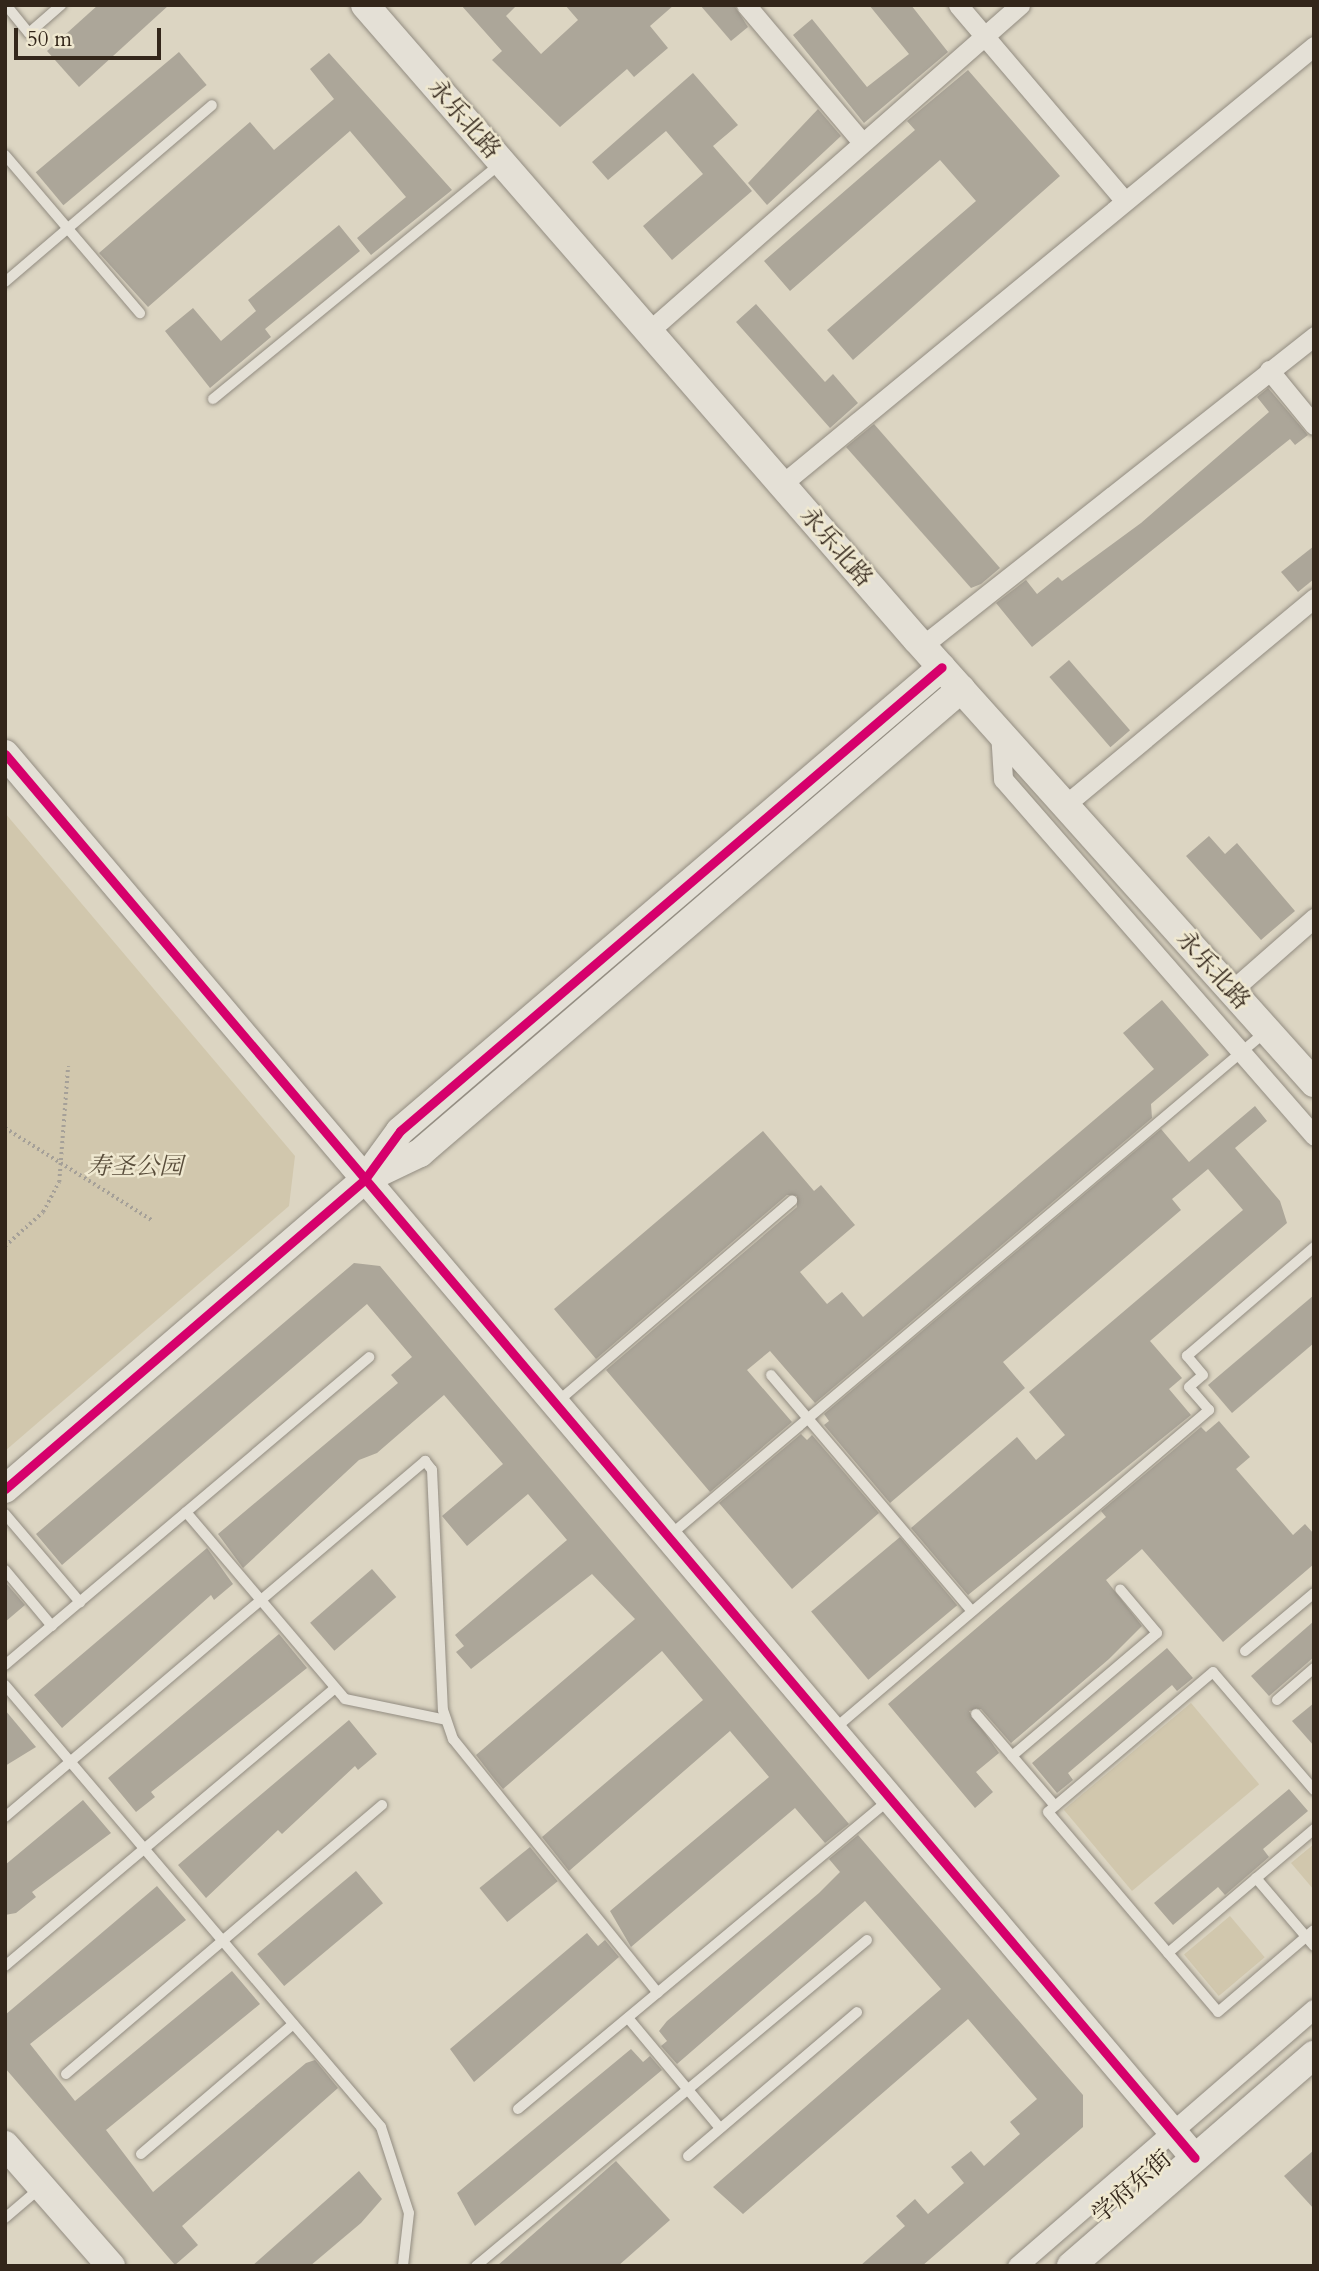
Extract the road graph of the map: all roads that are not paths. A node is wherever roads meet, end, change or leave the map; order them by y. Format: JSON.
{"nodes":[{"id":1,"x":6,"y":5,"type":"edge"},
{"id":2,"x":61,"y":5,"type":"edge"},
{"id":3,"x":365,"y":5,"type":"edge"},
{"id":4,"x":746,"y":5,"type":"edge"},
{"id":5,"x":958,"y":5,"type":"edge"},
{"id":6,"x":1020,"y":5,"type":"edge"},
{"id":7,"x":983,"y":35,"type":"junction"},
{"id":8,"x":1314,"y":46,"type":"edge"},
{"id":9,"x":212,"y":105,"type":"dead end"},
{"id":10,"x":860,"y":139,"type":"junction"},
{"id":11,"x":5,"y":155,"type":"edge"},
{"id":12,"x":502,"y":162,"type":"junction"},
{"id":13,"x":1125,"y":201,"type":"junction"},
{"id":14,"x":68,"y":230,"type":"junction"},
{"id":15,"x":5,"y":282,"type":"edge"},
{"id":16,"x":140,"y":313,"type":"dead end"},
{"id":17,"x":649,"y":331,"type":"junction"},
{"id":18,"x":1314,"y":336,"type":"edge"},
{"id":19,"x":1269,"y":370,"type":"junction"},
{"id":20,"x":213,"y":399,"type":"dead end"},
{"id":21,"x":1314,"y":425,"type":"edge"},
{"id":22,"x":782,"y":484,"type":"junction"},
{"id":23,"x":1314,"y":598,"type":"edge"},
{"id":24,"x":922,"y":646,"type":"junction"},
{"id":25,"x":942,"y":667,"type":"junction"},
{"id":26,"x":961,"y":689,"type":"junction"},
{"id":27,"x":1000,"y":732,"type":"junction"},
{"id":28,"x":5,"y":754,"type":"edge"},
{"id":29,"x":1065,"y":805,"type":"junction"},
{"id":30,"x":1314,"y":918,"type":"edge"},
{"id":31,"x":1231,"y":990,"type":"junction"},
{"id":32,"x":1267,"y":1030,"type":"junction"},
{"id":33,"x":1241,"y":1052,"type":"junction"},
{"id":34,"x":1314,"y":1083,"type":"edge"},
{"id":35,"x":1314,"y":1135,"type":"edge"},
{"id":36,"x":365,"y":1179,"type":"junction"},
{"id":37,"x":792,"y":1201,"type":"dead end"},
{"id":38,"x":1314,"y":1247,"type":"edge"},
{"id":39,"x":369,"y":1357,"type":"dead end"},
{"id":40,"x":771,"y":1375,"type":"dead end"},
{"id":41,"x":555,"y":1403,"type":"junction"},
{"id":42,"x":808,"y":1418,"type":"junction"},
{"id":43,"x":5,"y":1489,"type":"edge"},
{"id":44,"x":186,"y":1512,"type":"junction"},
{"id":45,"x":5,"y":1514,"type":"edge"},
{"id":46,"x":669,"y":1536,"type":"junction"},
{"id":47,"x":5,"y":1570,"type":"edge"},
{"id":48,"x":1120,"y":1589,"type":"dead end"},
{"id":49,"x":1314,"y":1593,"type":"edge"},
{"id":50,"x":261,"y":1600,"type":"junction"},
{"id":51,"x":80,"y":1602,"type":"junction"},
{"id":52,"x":972,"y":1612,"type":"junction"},
{"id":53,"x":52,"y":1626,"type":"junction"},
{"id":54,"x":1245,"y":1651,"type":"dead end"},
{"id":55,"x":5,"y":1665,"type":"edge"},
{"id":56,"x":1314,"y":1668,"type":"edge"},
{"id":57,"x":5,"y":1685,"type":"edge"},
{"id":58,"x":335,"y":1688,"type":"junction"},
{"id":59,"x":1278,"y":1700,"type":"dead end"},
{"id":60,"x":976,"y":1714,"type":"dead end"},
{"id":61,"x":446,"y":1720,"type":"junction"},
{"id":62,"x":833,"y":1730,"type":"junction"},
{"id":63,"x":1012,"y":1756,"type":"junction"},
{"id":64,"x":71,"y":1761,"type":"junction"},
{"id":65,"x":1314,"y":1790,"type":"edge"},
{"id":66,"x":891,"y":1799,"type":"junction"},
{"id":67,"x":382,"y":1805,"type":"dead end"},
{"id":68,"x":1055,"y":1806,"type":"junction"},
{"id":69,"x":5,"y":1817,"type":"edge"},
{"id":70,"x":1314,"y":1829,"type":"edge"},
{"id":71,"x":145,"y":1848,"type":"junction"},
{"id":72,"x":1256,"y":1878,"type":"junction"},
{"id":73,"x":1310,"y":1934,"type":"edge"},
{"id":74,"x":867,"y":1940,"type":"dead end"},
{"id":75,"x":223,"y":1941,"type":"junction"},
{"id":76,"x":1314,"y":1946,"type":"edge"},
{"id":77,"x":1168,"y":1953,"type":"junction"},
{"id":78,"x":5,"y":1966,"type":"edge"},
{"id":79,"x":658,"y":1993,"type":"junction"},
{"id":80,"x":1314,"y":2009,"type":"edge"},
{"id":81,"x":857,"y":2012,"type":"dead end"},
{"id":82,"x":628,"y":2018,"type":"junction"},
{"id":83,"x":293,"y":2024,"type":"junction"},
{"id":84,"x":1314,"y":2055,"type":"edge"},
{"id":85,"x":66,"y":2074,"type":"dead end"},
{"id":86,"x":688,"y":2090,"type":"junction"},
{"id":87,"x":518,"y":2109,"type":"dead end"},
{"id":88,"x":720,"y":2128,"type":"junction"},
{"id":89,"x":1173,"y":2131,"type":"junction"},
{"id":90,"x":5,"y":2145,"type":"edge"},
{"id":91,"x":141,"y":2154,"type":"dead end"},
{"id":92,"x":688,"y":2156,"type":"dead end"},
{"id":93,"x":1195,"y":2158,"type":"junction"},
{"id":94,"x":42,"y":2187,"type":"junction"},
{"id":95,"x":5,"y":2218,"type":"edge"},
{"id":96,"x":111,"y":2266,"type":"edge"},
{"id":97,"x":403,"y":2266,"type":"edge"},
{"id":98,"x":476,"y":2266,"type":"edge"},
{"id":99,"x":1017,"y":2266,"type":"edge"},
{"id":100,"x":1071,"y":2266,"type":"edge"}],
"edges":[{"from":1,"to":2,"type":"lane"},
{"from":3,"to":12,"type":"street","name":"永乐北路"},
{"from":4,"to":10,"type":"street"},
{"from":5,"to":7,"type":"street"},
{"from":6,"to":7,"type":"street"},
{"from":7,"to":10,"type":"street"},
{"from":7,"to":13,"type":"street"},
{"from":8,"to":13,"type":"street"},
{"from":9,"to":14,"type":"lane"},
{"from":10,"to":17,"type":"street"},
{"from":11,"to":14,"type":"lane"},
{"from":12,"to":17,"type":"street","name":"永乐北路"},
{"from":12,"to":20,"type":"lane"},
{"from":13,"to":22,"type":"street"},
{"from":14,"to":15,"type":"lane"},
{"from":14,"to":16,"type":"lane"},
{"from":17,"to":22,"type":"street","name":"永乐北路"},
{"from":18,"to":19,"type":"street"},
{"from":19,"to":21,"type":"street"},
{"from":19,"to":24,"type":"street"},
{"from":22,"to":24,"type":"street","name":"永乐北路"},
{"from":23,"to":29,"type":"street"},
{"from":24,"to":25,"type":"street","name":"永乐北路"},
{"from":25,"to":26,"type":"street","name":"永乐北路"},
{"from":25,"to":36,"type":"street"},
{"from":26,"to":27,"type":"street","name":"永乐北路"},
{"from":26,"to":36,"type":"street"},
{"from":27,"to":29,"type":"street","name":"永乐北路"},
{"from":27,"to":33,"type":"street"},
{"from":28,"to":36,"type":"street"},
{"from":29,"to":31,"type":"street","name":"永乐北路"},
{"from":30,"to":31,"type":"street"},
{"from":31,"to":32,"type":"street","name":"永乐北路"},
{"from":32,"to":33,"type":"lane"},
{"from":32,"to":34,"type":"street","name":"永乐北路"},
{"from":33,"to":35,"type":"street"},
{"from":33,"to":42,"type":"lane"},
{"from":36,"to":41,"type":"street"},
{"from":36,"to":43,"type":"street"},
{"from":37,"to":41,"type":"lane"},
{"from":38,"to":52,"type":"lane"},
{"from":39,"to":44,"type":"lane"},
{"from":40,"to":42,"type":"lane"},
{"from":41,"to":46,"type":"street"},
{"from":42,"to":46,"type":"lane"},
{"from":42,"to":52,"type":"lane"},
{"from":44,"to":50,"type":"lane"},
{"from":44,"to":51,"type":"lane"},
{"from":45,"to":51,"type":"lane"},
{"from":46,"to":62,"type":"street"},
{"from":47,"to":53,"type":"lane"},
{"from":48,"to":63,"type":"lane"},
{"from":49,"to":54,"type":"lane"},
{"from":50,"to":58,"type":"lane"},
{"from":50,"to":61,"type":"lane"},
{"from":50,"to":64,"type":"lane"},
{"from":51,"to":53,"type":"lane"},
{"from":52,"to":62,"type":"lane"},
{"from":53,"to":55,"type":"lane"},
{"from":56,"to":59,"type":"lane"},
{"from":57,"to":64,"type":"lane"},
{"from":58,"to":61,"type":"lane"},
{"from":58,"to":71,"type":"lane"},
{"from":60,"to":63,"type":"lane"},
{"from":61,"to":79,"type":"lane"},
{"from":62,"to":66,"type":"street"},
{"from":63,"to":68,"type":"lane"},
{"from":64,"to":69,"type":"lane"},
{"from":64,"to":71,"type":"lane"},
{"from":65,"to":68,"type":"lane"},
{"from":66,"to":79,"type":"lane"},
{"from":66,"to":89,"type":"street"},
{"from":67,"to":75,"type":"lane"},
{"from":68,"to":77,"type":"lane"},
{"from":70,"to":72,"type":"lane"},
{"from":71,"to":75,"type":"lane"},
{"from":71,"to":78,"type":"lane"},
{"from":72,"to":73,"type":"lane"},
{"from":72,"to":77,"type":"lane"},
{"from":73,"to":76,"type":"lane"},
{"from":73,"to":77,"type":"lane"},
{"from":74,"to":86,"type":"lane"},
{"from":75,"to":83,"type":"lane"},
{"from":75,"to":85,"type":"lane"},
{"from":79,"to":82,"type":"lane"},
{"from":80,"to":89,"type":"street"},
{"from":81,"to":88,"type":"lane"},
{"from":82,"to":86,"type":"lane"},
{"from":82,"to":87,"type":"lane"},
{"from":83,"to":91,"type":"lane"},
{"from":83,"to":97,"type":"lane"},
{"from":84,"to":93,"type":"street","name":"学府东街"},
{"from":86,"to":88,"type":"lane"},
{"from":86,"to":98,"type":"lane"},
{"from":88,"to":92,"type":"lane"},
{"from":89,"to":93,"type":"street"},
{"from":89,"to":99,"type":"street"},
{"from":90,"to":94,"type":"street"},
{"from":93,"to":100,"type":"street","name":"学府东街"},
{"from":94,"to":95,"type":"lane"},
{"from":94,"to":96,"type":"street"}]}
